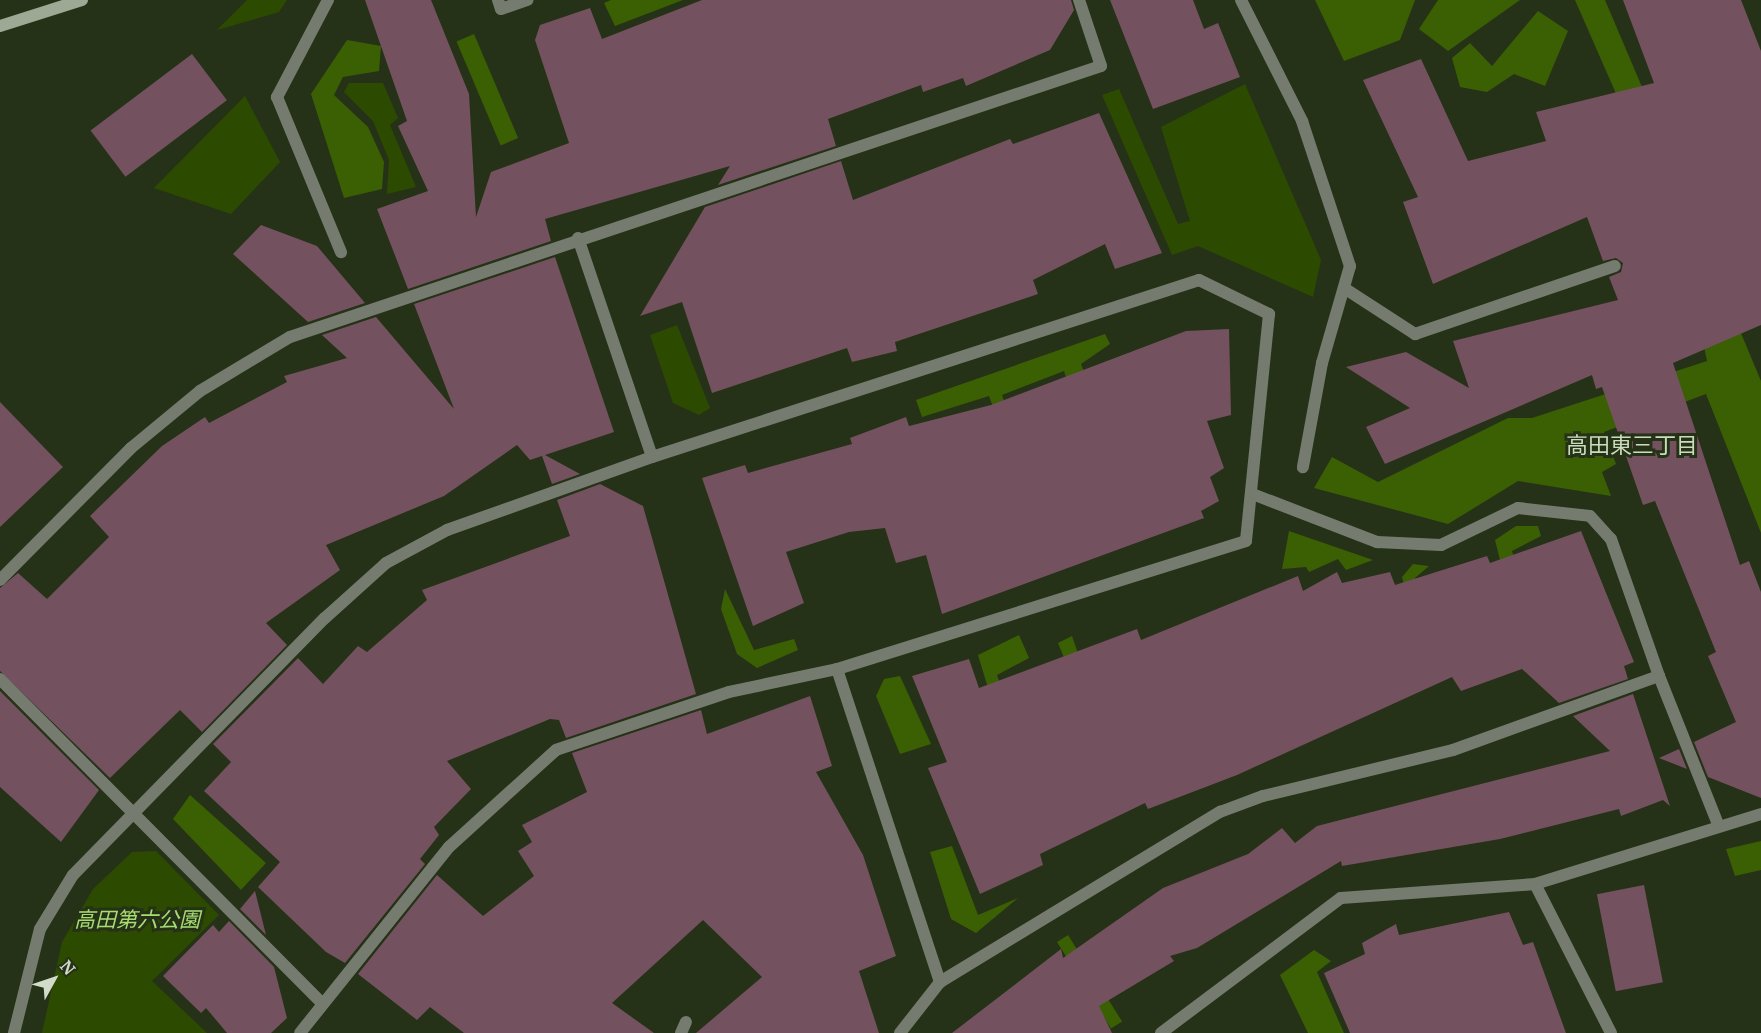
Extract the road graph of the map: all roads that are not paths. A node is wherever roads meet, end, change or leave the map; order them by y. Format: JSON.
{"nodes":[{"id":1,"x":82,"y":0,"type":"edge"},
{"id":2,"x":328,"y":0,"type":"edge"},
{"id":3,"x":498,"y":0,"type":"edge"},
{"id":4,"x":527,"y":0,"type":"edge"},
{"id":5,"x":1078,"y":0,"type":"edge"},
{"id":6,"x":1241,"y":0,"type":"edge"},
{"id":7,"x":0,"y":26,"type":"edge"},
{"id":8,"x":578,"y":238,"type":"junction"},
{"id":9,"x":340,"y":252,"type":"dead end"},
{"id":10,"x":1615,"y":266,"type":"dead end"},
{"id":11,"x":1344,"y":288,"type":"junction"},
{"id":12,"x":652,"y":457,"type":"junction"},
{"id":13,"x":1303,"y":467,"type":"dead end"},
{"id":14,"x":1255,"y":495,"type":"junction"},
{"id":15,"x":0,"y":580,"type":"edge"},
{"id":16,"x":837,"y":669,"type":"junction"},
{"id":17,"x":1659,"y":676,"type":"junction"},
{"id":18,"x":0,"y":679,"type":"edge"},
{"id":19,"x":135,"y":814,"type":"junction"},
{"id":20,"x":1761,"y":814,"type":"edge"},
{"id":21,"x":1719,"y":827,"type":"junction"},
{"id":22,"x":1535,"y":884,"type":"junction"},
{"id":23,"x":940,"y":982,"type":"junction"},
{"id":24,"x":320,"y":1001,"type":"junction"},
{"id":25,"x":14,"y":1033,"type":"edge"},
{"id":26,"x":300,"y":1033,"type":"edge"},
{"id":27,"x":900,"y":1033,"type":"edge"},
{"id":28,"x":1161,"y":1033,"type":"edge"},
{"id":29,"x":1611,"y":1033,"type":"edge"}],
"edges":[{"from":1,"to":7,"type":"main road"},
{"from":2,"to":9,"type":"street"},
{"from":3,"to":4,"type":"street"},
{"from":5,"to":8,"type":"street"},
{"from":6,"to":11,"type":"street"},
{"from":8,"to":12,"type":"street"},
{"from":8,"to":15,"type":"street"},
{"from":10,"to":11,"type":"street"},
{"from":11,"to":13,"type":"street"},
{"from":12,"to":14,"type":"street"},
{"from":12,"to":19,"type":"street"},
{"from":14,"to":16,"type":"street"},
{"from":14,"to":17,"type":"street"},
{"from":16,"to":23,"type":"street"},
{"from":16,"to":24,"type":"street"},
{"from":17,"to":21,"type":"street"},
{"from":17,"to":23,"type":"street"},
{"from":18,"to":19,"type":"street"},
{"from":19,"to":24,"type":"street"},
{"from":19,"to":25,"type":"street"},
{"from":20,"to":21,"type":"street"},
{"from":21,"to":22,"type":"street"},
{"from":22,"to":28,"type":"street"},
{"from":22,"to":29,"type":"street"},
{"from":23,"to":27,"type":"street"},
{"from":24,"to":26,"type":"street"}]}
